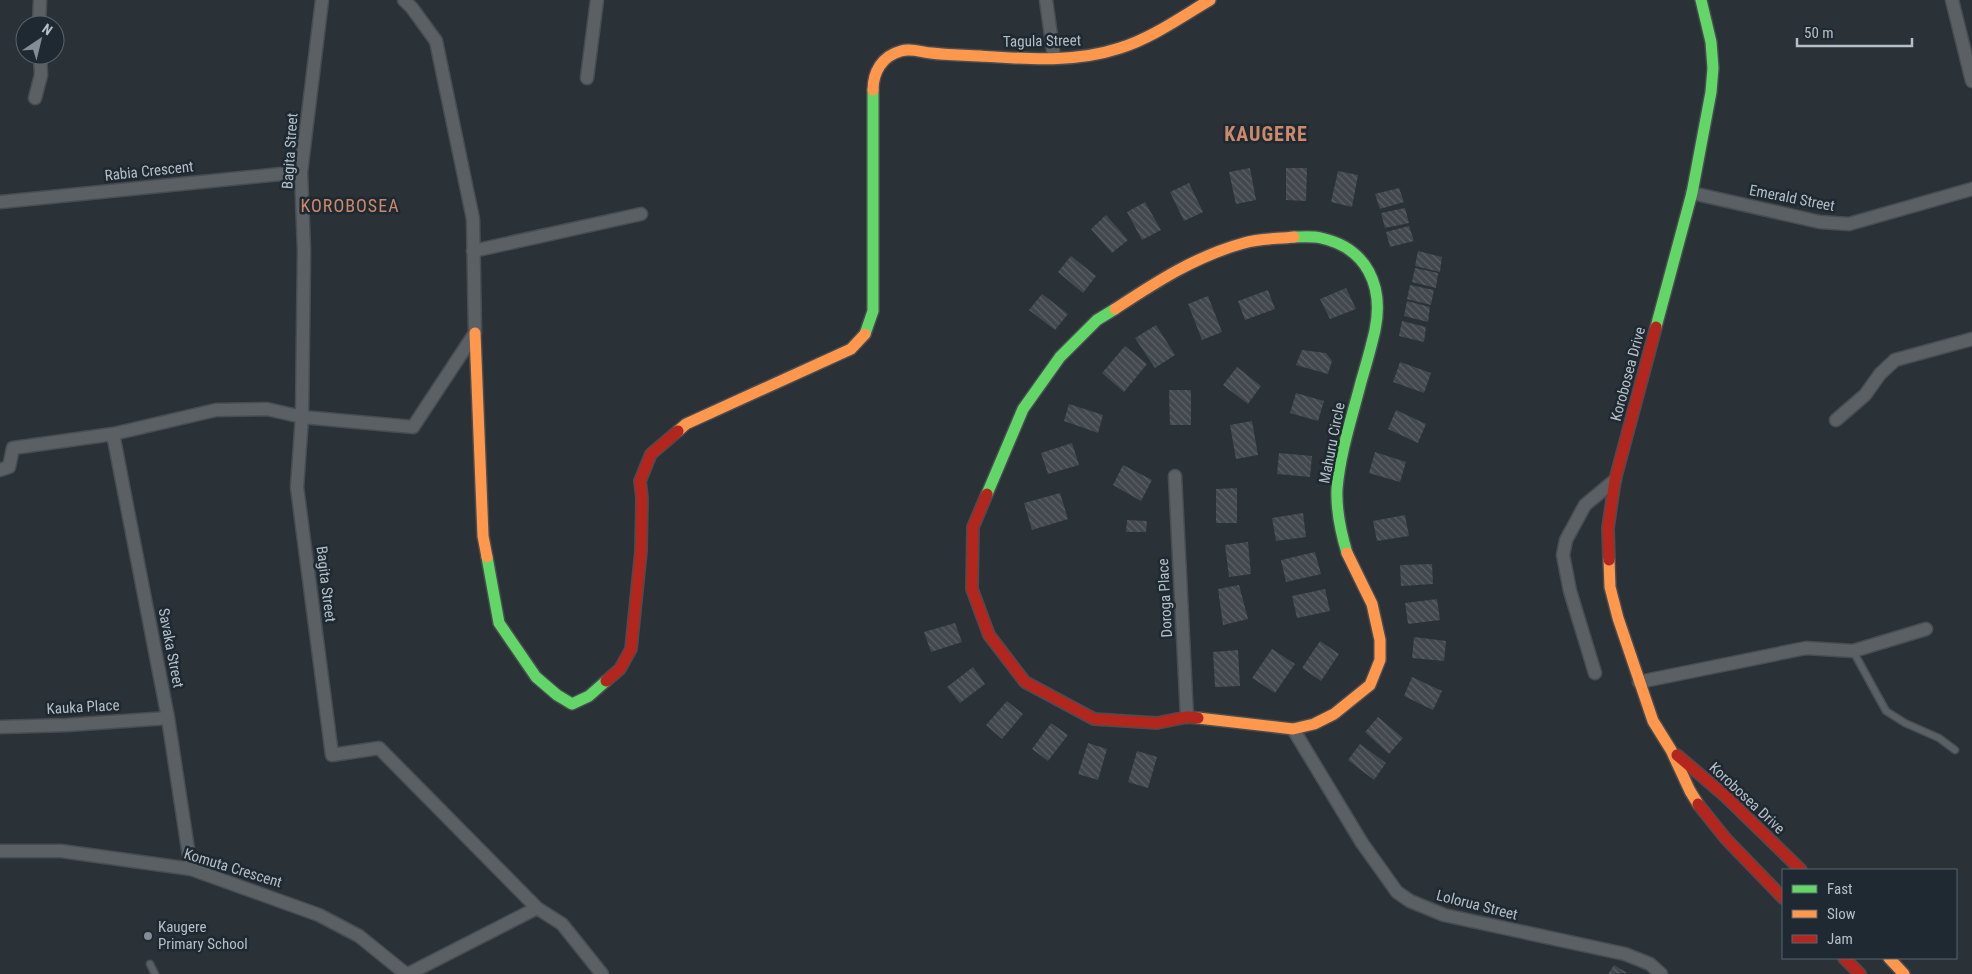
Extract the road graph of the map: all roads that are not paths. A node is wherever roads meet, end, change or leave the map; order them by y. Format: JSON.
{"nodes":[{"id":1,"x":40,"y":0,"type":"edge"},
{"id":2,"x":322,"y":0,"type":"edge"},
{"id":3,"x":404,"y":0,"type":"edge"},
{"id":4,"x":597,"y":0,"type":"edge"},
{"id":5,"x":1046,"y":0,"type":"edge"},
{"id":6,"x":1210,"y":0,"type":"edge"},
{"id":7,"x":1701,"y":0,"type":"edge"},
{"id":8,"x":1952,"y":0,"type":"edge"},
{"id":9,"x":39,"y":15,"type":"edge"},
{"id":10,"x":1054,"y":57,"type":"junction"},
{"id":11,"x":40,"y":65,"type":"edge"},
{"id":12,"x":587,"y":78,"type":"dead end"},
{"id":13,"x":1972,"y":81,"type":"edge"},
{"id":14,"x":35,"y":98,"type":"dead end"},
{"id":15,"x":302,"y":172,"type":"junction"},
{"id":16,"x":1972,"y":189,"type":"edge"},
{"id":17,"x":1692,"y":194,"type":"junction"},
{"id":18,"x":0,"y":202,"type":"edge"},
{"id":19,"x":641,"y":214,"type":"dead end"},
{"id":20,"x":473,"y":251,"type":"junction"},
{"id":21,"x":475,"y":333,"type":"junction"},
{"id":22,"x":1972,"y":339,"type":"edge"},
{"id":23,"x":302,"y":416,"type":"junction"},
{"id":24,"x":1836,"y":420,"type":"dead end"},
{"id":25,"x":113,"y":434,"type":"junction"},
{"id":26,"x":0,"y":470,"type":"edge"},
{"id":27,"x":1175,"y":476,"type":"dead end"},
{"id":28,"x":1615,"y":480,"type":"junction"},
{"id":29,"x":1926,"y":629,"type":"dead end"},
{"id":30,"x":1853,"y":651,"type":"junction"},
{"id":31,"x":1595,"y":673,"type":"dead end"},
{"id":32,"x":1639,"y":682,"type":"junction"},
{"id":33,"x":1187,"y":717,"type":"junction"},
{"id":34,"x":168,"y":718,"type":"junction"},
{"id":35,"x":0,"y":727,"type":"edge"},
{"id":36,"x":1293,"y":729,"type":"junction"},
{"id":37,"x":1671,"y":750,"type":"junction"},
{"id":38,"x":1955,"y":750,"type":"dead end"},
{"id":39,"x":0,"y":852,"type":"edge"},
{"id":40,"x":191,"y":869,"type":"junction"},
{"id":41,"x":1800,"y":869,"type":"edge"},
{"id":42,"x":1782,"y":897,"type":"edge"},
{"id":43,"x":537,"y":908,"type":"junction"},
{"id":44,"x":1845,"y":959,"type":"edge"},
{"id":45,"x":1890,"y":959,"type":"edge"},
{"id":46,"x":150,"y":964,"type":"dead end"},
{"id":47,"x":155,"y":974,"type":"edge"},
{"id":48,"x":407,"y":974,"type":"edge"},
{"id":49,"x":602,"y":974,"type":"edge"},
{"id":50,"x":1660,"y":974,"type":"edge"},
{"id":51,"x":1860,"y":974,"type":"edge"},
{"id":52,"x":1904,"y":974,"type":"edge"}],
"edges":[{"from":1,"to":9,"type":"street"},
{"from":2,"to":15,"type":"street","name":"Bagita Street"},
{"from":3,"to":20,"type":"street"},
{"from":4,"to":12,"type":"street"},
{"from":5,"to":10,"type":"street"},
{"from":6,"to":10,"type":"street","name":"Tagula Street"},
{"from":7,"to":17,"type":"street","name":"Korobosea Drive"},
{"from":8,"to":13,"type":"street"},
{"from":10,"to":21,"type":"street","name":"Tagula Street"},
{"from":11,"to":14,"type":"street"},
{"from":15,"to":18,"type":"street","name":"Rabia Crescent"},
{"from":15,"to":23,"type":"street","name":"Bagita Street"},
{"from":16,"to":17,"type":"street","name":"Emerald Street"},
{"from":17,"to":28,"type":"street","name":"Korobosea Drive"},
{"from":19,"to":20,"type":"street"},
{"from":20,"to":21,"type":"street"},
{"from":21,"to":23,"type":"street"},
{"from":22,"to":24,"type":"street"},
{"from":23,"to":25,"type":"street"},
{"from":23,"to":43,"type":"street","name":"Bagita Street"},
{"from":25,"to":26,"type":"street"},
{"from":25,"to":34,"type":"street","name":"Savaka Street"},
{"from":27,"to":33,"type":"street","name":"Doroga Place"},
{"from":28,"to":31,"type":"street"},
{"from":28,"to":32,"type":"street","name":"Korobosea Drive"},
{"from":29,"to":30,"type":"street"},
{"from":30,"to":32,"type":"street"},
{"from":30,"to":38,"type":"lane"},
{"from":32,"to":37,"type":"street","name":"Korobosea Drive"},
{"from":33,"to":36,"type":"street","name":"Mahuru Circle"},
{"from":33,"to":36,"type":"street","name":"Mahuru Circle"},
{"from":34,"to":35,"type":"street","name":"Kauka Place"},
{"from":34,"to":40,"type":"street","name":"Savaka Street"},
{"from":36,"to":50,"type":"street","name":"Lolorua Street"},
{"from":37,"to":41,"type":"street","name":"Korobosea Drive"},
{"from":37,"to":42,"type":"street","name":"Korobosea Drive"},
{"from":39,"to":40,"type":"street","name":"Komuta Crescent"},
{"from":40,"to":48,"type":"street","name":"Komuta Crescent"},
{"from":43,"to":48,"type":"street"},
{"from":43,"to":49,"type":"street"},
{"from":44,"to":51,"type":"street"},
{"from":45,"to":52,"type":"street"},
{"from":46,"to":47,"type":"lane"}]}
